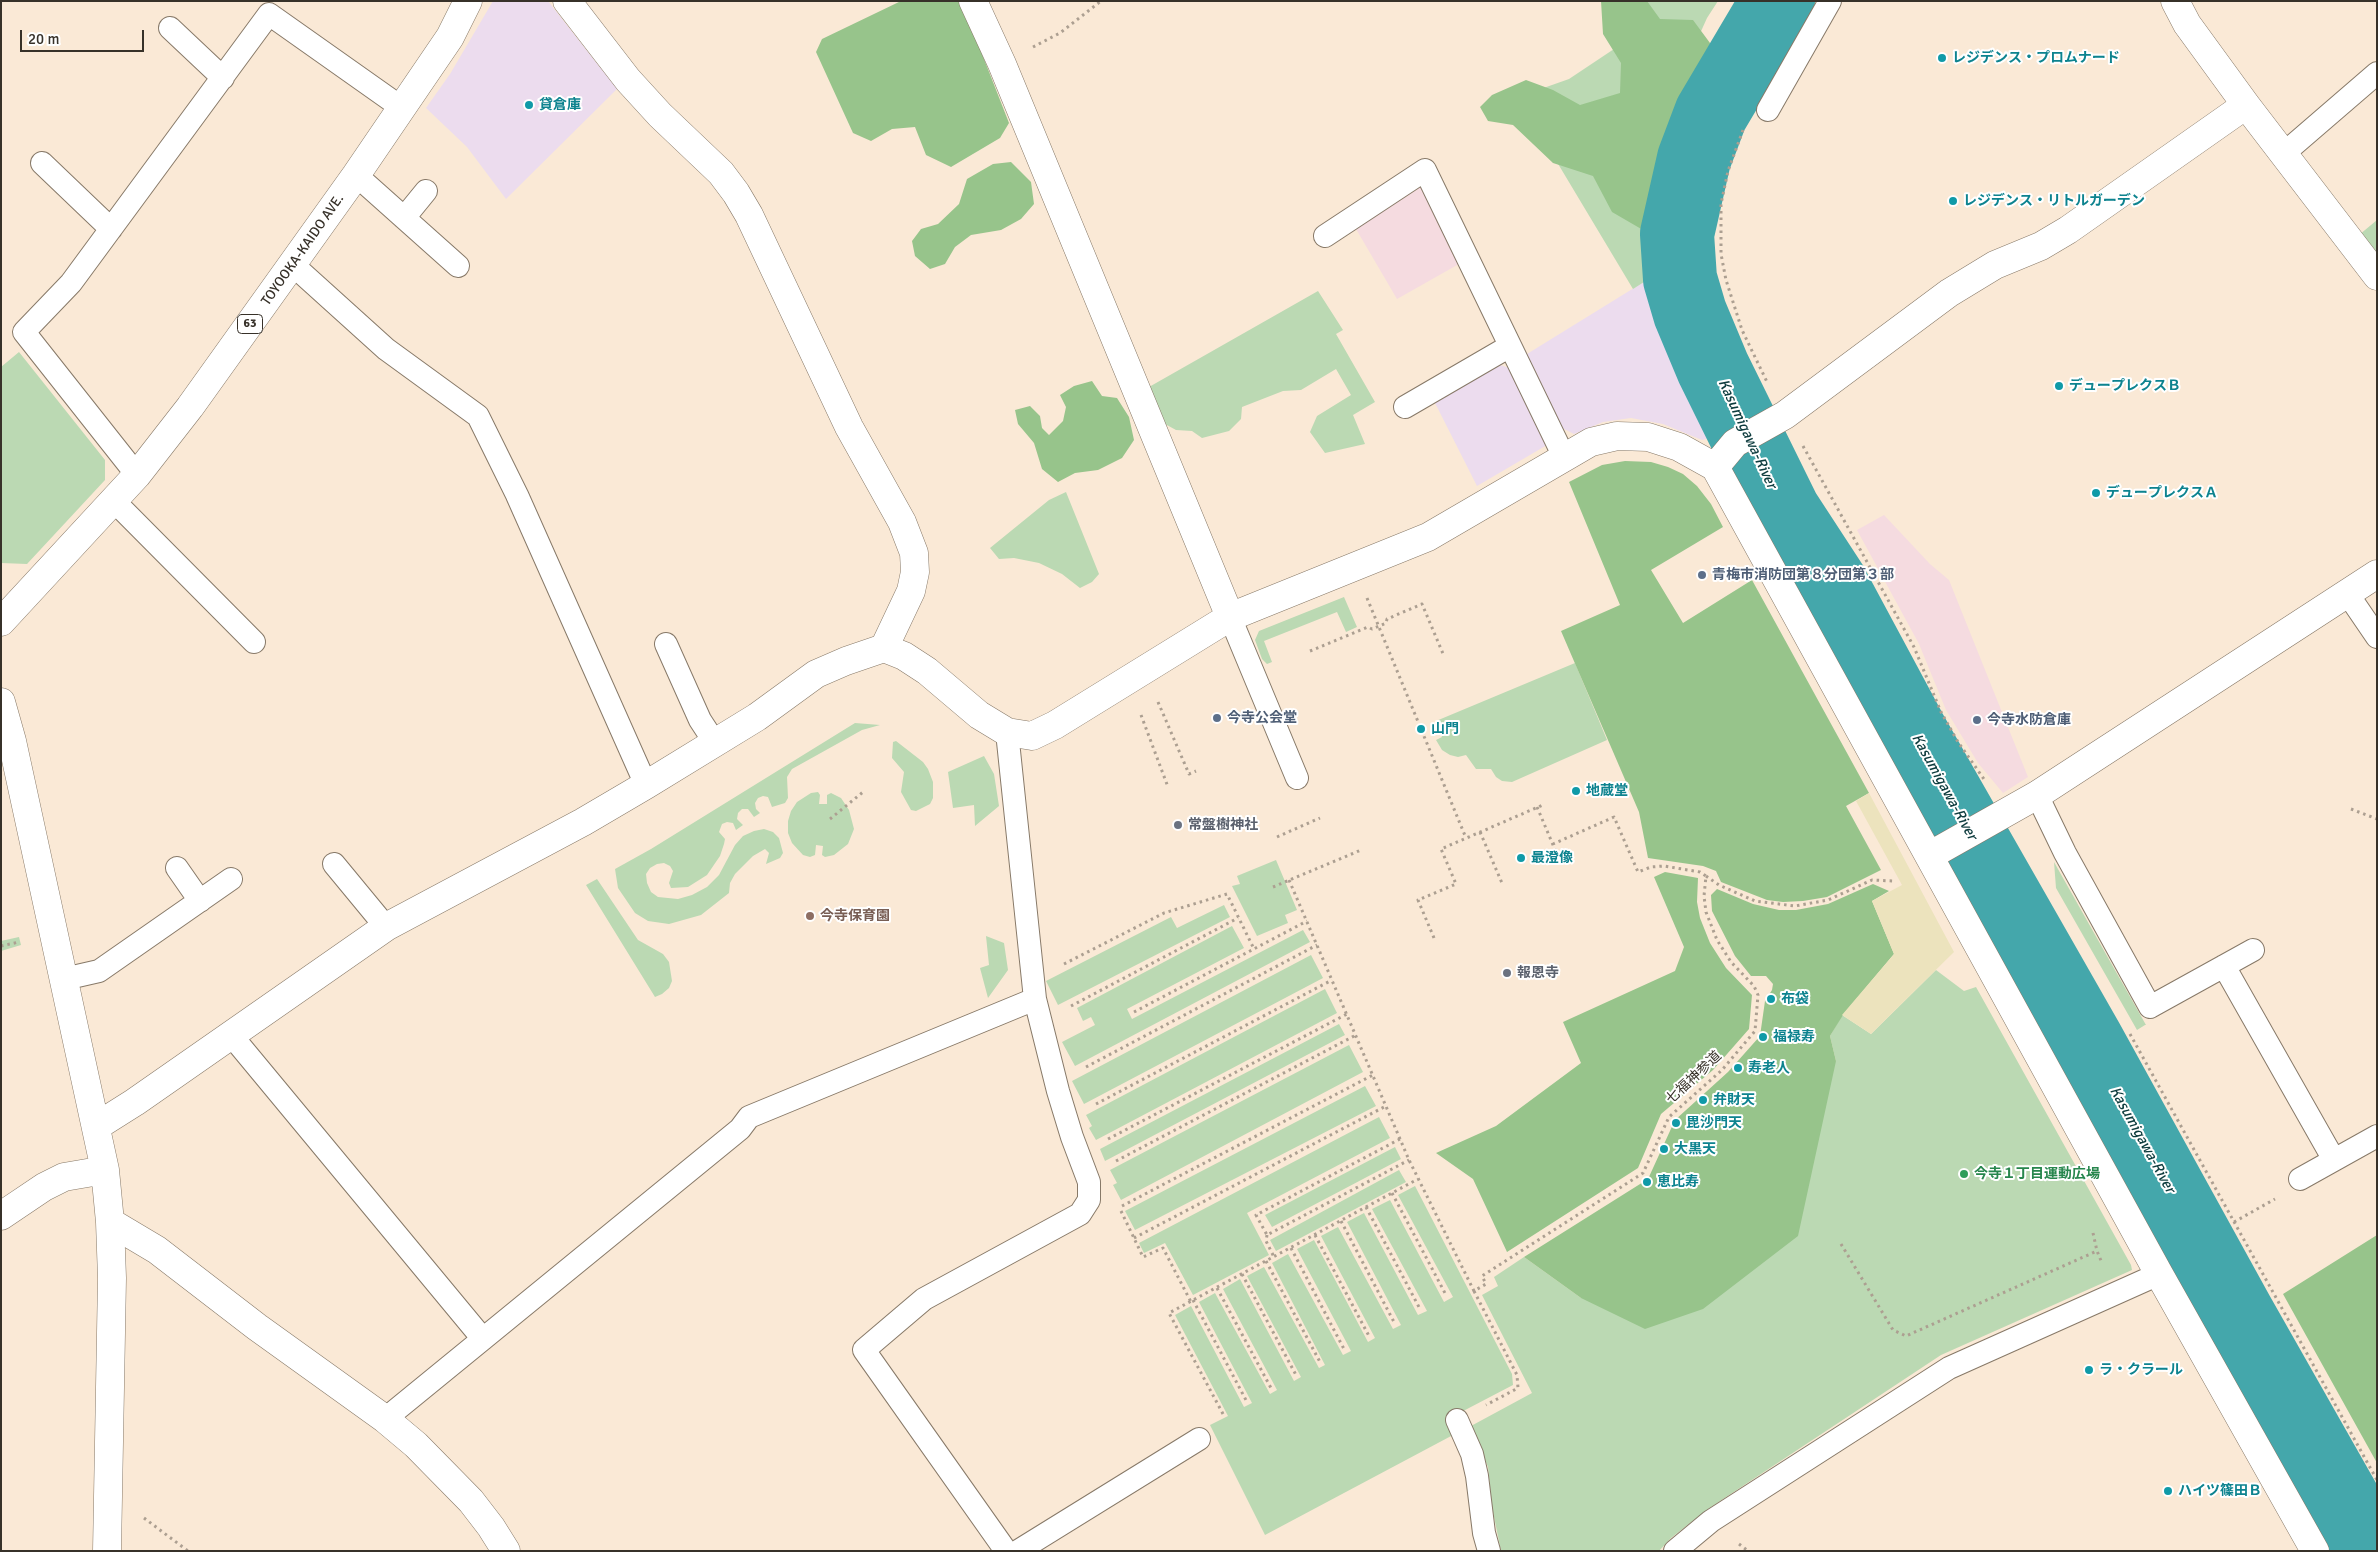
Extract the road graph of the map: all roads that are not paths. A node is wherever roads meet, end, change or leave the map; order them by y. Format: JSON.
{"nodes":[{"id":1,"x":468,"y":1,"type":"edge"},
{"id":2,"x":567,"y":1,"type":"edge"},
{"id":3,"x":972,"y":1,"type":"edge"},
{"id":4,"x":1830,"y":1,"type":"edge"},
{"id":5,"x":2175,"y":1,"type":"edge"},
{"id":6,"x":170,"y":28,"type":"dead end"},
{"id":7,"x":2377,"y":73,"type":"edge"},
{"id":8,"x":223,"y":78,"type":"junction"},
{"id":9,"x":2246,"y":106,"type":"junction"},
{"id":10,"x":402,"y":108,"type":"junction"},
{"id":11,"x":1768,"y":110,"type":"dead end"},
{"id":12,"x":2282,"y":155,"type":"junction"},
{"id":13,"x":42,"y":163,"type":"dead end"},
{"id":14,"x":356,"y":175,"type":"junction"},
{"id":15,"x":426,"y":191,"type":"dead end"},
{"id":16,"x":404,"y":218,"type":"junction"},
{"id":17,"x":111,"y":229,"type":"junction"},
{"id":18,"x":1325,"y":236,"type":"dead end"},
{"id":19,"x":293,"y":264,"type":"junction"},
{"id":20,"x":458,"y":266,"type":"dead end"},
{"id":21,"x":2377,"y":276,"type":"edge"},
{"id":22,"x":1510,"y":346,"type":"junction"},
{"id":23,"x":1405,"y":407,"type":"dead end"},
{"id":24,"x":1564,"y":456,"type":"junction"},
{"id":25,"x":1720,"y":460,"type":"junction"},
{"id":26,"x":137,"y":475,"type":"junction"},
{"id":27,"x":114,"y":502,"type":"junction"},
{"id":28,"x":2377,"y":574,"type":"edge"},
{"id":29,"x":2348,"y":593,"type":"junction"},
{"id":30,"x":1230,"y":618,"type":"junction"},
{"id":31,"x":1,"y":622,"type":"edge"},
{"id":32,"x":2377,"y":636,"type":"edge"},
{"id":33,"x":254,"y":642,"type":"dead end"},
{"id":34,"x":666,"y":644,"type":"dead end"},
{"id":35,"x":884,"y":648,"type":"junction"},
{"id":36,"x":1,"y":702,"type":"edge"},
{"id":37,"x":1007,"y":732,"type":"junction"},
{"id":38,"x":715,"y":743,"type":"junction"},
{"id":39,"x":1297,"y":778,"type":"dead end"},
{"id":40,"x":646,"y":785,"type":"junction"},
{"id":41,"x":2037,"y":795,"type":"junction"},
{"id":42,"x":1938,"y":852,"type":"junction"},
{"id":43,"x":334,"y":864,"type":"dead end"},
{"id":44,"x":177,"y":868,"type":"dead end"},
{"id":45,"x":231,"y":879,"type":"dead end"},
{"id":46,"x":200,"y":901,"type":"junction"},
{"id":47,"x":386,"y":927,"type":"junction"},
{"id":48,"x":2254,"y":950,"type":"dead end"},
{"id":49,"x":2224,"y":966,"type":"junction"},
{"id":50,"x":64,"y":979,"type":"junction"},
{"id":51,"x":1035,"y":999,"type":"junction"},
{"id":52,"x":231,"y":1035,"type":"junction"},
{"id":53,"x":97,"y":1126,"type":"junction"},
{"id":54,"x":2377,"y":1136,"type":"edge"},
{"id":55,"x":2334,"y":1160,"type":"junction"},
{"id":56,"x":105,"y":1170,"type":"junction"},
{"id":57,"x":2300,"y":1179,"type":"road end"},
{"id":58,"x":1,"y":1216,"type":"edge"},
{"id":59,"x":110,"y":1222,"type":"junction"},
{"id":60,"x":2160,"y":1274,"type":"junction"},
{"id":61,"x":482,"y":1339,"type":"junction"},
{"id":62,"x":386,"y":1419,"type":"junction"},
{"id":63,"x":1457,"y":1420,"type":"road end"},
{"id":64,"x":1198,"y":1439,"type":"dead end"},
{"id":65,"x":107,"y":1551,"type":"edge"},
{"id":66,"x":506,"y":1551,"type":"edge"},
{"id":67,"x":1006,"y":1551,"type":"edge"},
{"id":68,"x":1018,"y":1551,"type":"edge"},
{"id":69,"x":1489,"y":1551,"type":"edge"},
{"id":70,"x":1675,"y":1551,"type":"edge"},
{"id":71,"x":2315,"y":1551,"type":"edge"}],
"edges":[{"from":1,"to":10,"type":"street","name":"TOYOOKA-KAIDO AVE.","number":"63"},
{"from":2,"to":35,"type":"street"},
{"from":3,"to":30,"type":"street"},
{"from":4,"to":11,"type":"lane"},
{"from":5,"to":9,"type":"street"},
{"from":6,"to":8,"type":"lane"},
{"from":7,"to":12,"type":"lane"},
{"from":8,"to":10,"type":"lane"},
{"from":8,"to":17,"type":"lane"},
{"from":9,"to":12,"type":"street"},
{"from":9,"to":25,"type":"street"},
{"from":10,"to":14,"type":"street","name":"TOYOOKA-KAIDO AVE.","number":"63"},
{"from":12,"to":21,"type":"street"},
{"from":13,"to":17,"type":"lane"},
{"from":14,"to":16,"type":"lane"},
{"from":14,"to":19,"type":"street","name":"TOYOOKA-KAIDO AVE.","number":"63"},
{"from":15,"to":16,"type":"lane"},
{"from":16,"to":20,"type":"lane"},
{"from":17,"to":26,"type":"lane"},
{"from":18,"to":22,"type":"lane"},
{"from":19,"to":26,"type":"street","name":"TOYOOKA-KAIDO AVE.","number":"63"},
{"from":19,"to":40,"type":"lane"},
{"from":22,"to":23,"type":"lane"},
{"from":22,"to":24,"type":"lane"},
{"from":24,"to":25,"type":"street"},
{"from":24,"to":30,"type":"street"},
{"from":25,"to":42,"type":"street"},
{"from":26,"to":27,"type":"street","name":"TOYOOKA-KAIDO AVE.","number":"63"},
{"from":27,"to":31,"type":"street","name":"TOYOOKA-KAIDO AVE.","number":"63"},
{"from":27,"to":33,"type":"lane"},
{"from":28,"to":29,"type":"street"},
{"from":29,"to":32,"type":"lane"},
{"from":29,"to":41,"type":"street"},
{"from":30,"to":37,"type":"street"},
{"from":30,"to":39,"type":"lane"},
{"from":34,"to":38,"type":"lane"},
{"from":35,"to":37,"type":"street"},
{"from":35,"to":38,"type":"street"},
{"from":36,"to":50,"type":"street"},
{"from":37,"to":51,"type":"lane"},
{"from":38,"to":40,"type":"street"},
{"from":40,"to":47,"type":"street"},
{"from":41,"to":42,"type":"street"},
{"from":41,"to":49,"type":"lane"},
{"from":42,"to":60,"type":"street"},
{"from":43,"to":47,"type":"lane"},
{"from":44,"to":46,"type":"lane"},
{"from":45,"to":46,"type":"lane"},
{"from":46,"to":50,"type":"lane"},
{"from":47,"to":52,"type":"street"},
{"from":48,"to":49,"type":"lane"},
{"from":49,"to":55,"type":"lane"},
{"from":50,"to":53,"type":"street"},
{"from":51,"to":61,"type":"lane"},
{"from":51,"to":67,"type":"lane"},
{"from":52,"to":53,"type":"street"},
{"from":52,"to":61,"type":"lane"},
{"from":53,"to":56,"type":"street"},
{"from":54,"to":55,"type":"lane"},
{"from":55,"to":57,"type":"lane"},
{"from":56,"to":58,"type":"street"},
{"from":56,"to":59,"type":"street"},
{"from":59,"to":62,"type":"street"},
{"from":59,"to":65,"type":"street"},
{"from":60,"to":70,"type":"lane"},
{"from":60,"to":71,"type":"street"},
{"from":61,"to":62,"type":"lane"},
{"from":62,"to":66,"type":"street"},
{"from":63,"to":69,"type":"lane"},
{"from":64,"to":68,"type":"lane"}]}
